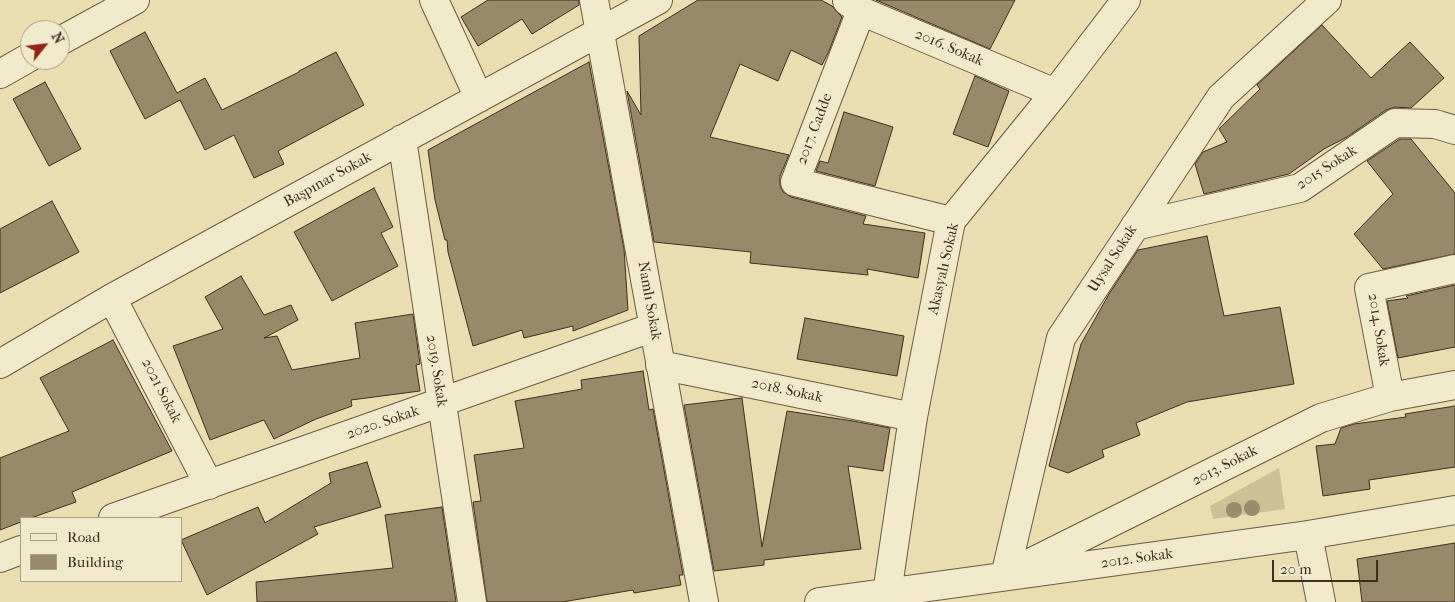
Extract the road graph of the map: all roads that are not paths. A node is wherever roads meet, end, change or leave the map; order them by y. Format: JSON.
{"nodes":[{"id":1,"x":135,"y":0,"type":"edge"},
{"id":2,"x":434,"y":0,"type":"edge"},
{"id":3,"x":594,"y":0,"type":"edge"},
{"id":4,"x":658,"y":0,"type":"edge"},
{"id":5,"x":1126,"y":0,"type":"edge"},
{"id":6,"x":1327,"y":0,"type":"edge"},
{"id":7,"x":854,"y":5,"type":"edge"},
{"id":8,"x":600,"y":32,"type":"junction"},
{"id":9,"x":70,"y":36,"type":"edge"},
{"id":10,"x":20,"y":63,"type":"edge"},
{"id":11,"x":0,"y":74,"type":"edge"},
{"id":12,"x":1055,"y":93,"type":"junction"},
{"id":13,"x":479,"y":98,"type":"junction"},
{"id":14,"x":1455,"y":130,"type":"edge"},
{"id":15,"x":402,"y":139,"type":"junction"},
{"id":16,"x":951,"y":221,"type":"junction"},
{"id":17,"x":1134,"y":226,"type":"junction"},
{"id":18,"x":1455,"y":269,"type":"edge"},
{"id":19,"x":112,"y":298,"type":"junction"},
{"id":20,"x":654,"y":327,"type":"junction"},
{"id":21,"x":0,"y":364,"type":"edge"},
{"id":22,"x":660,"y":365,"type":"junction"},
{"id":23,"x":1455,"y":385,"type":"edge"},
{"id":24,"x":1390,"y":398,"type":"junction"},
{"id":25,"x":441,"y":403,"type":"junction"},
{"id":26,"x":913,"y":417,"type":"junction"},
{"id":27,"x":209,"y":484,"type":"junction"},
{"id":28,"x":1455,"y":510,"type":"edge"},
{"id":29,"x":116,"y":517,"type":"edge"},
{"id":30,"x":1308,"y":535,"type":"junction"},
{"id":31,"x":20,"y":550,"type":"edge"},
{"id":32,"x":0,"y":558,"type":"edge"},
{"id":33,"x":1005,"y":576,"type":"joint"},
{"id":34,"x":887,"y":593,"type":"junction"},
{"id":35,"x":472,"y":602,"type":"edge"},
{"id":36,"x":704,"y":602,"type":"edge"},
{"id":37,"x":819,"y":602,"type":"edge"},
{"id":38,"x":1321,"y":602,"type":"edge"}],
"edges":[{"from":1,"to":9,"type":"street"},
{"from":2,"to":13,"type":"street"},
{"from":3,"to":8,"type":"street","name":"Namlı Sokak"},
{"from":4,"to":8,"type":"street","name":"Başpınar Sokak"},
{"from":5,"to":12,"type":"street","name":"Akasyalı Sokak"},
{"from":6,"to":17,"type":"street","name":"Uysal Sokak"},
{"from":7,"to":12,"type":"street","name":"2016. Sokak"},
{"from":7,"to":16,"type":"street","name":"2017. Cadde"},
{"from":8,"to":13,"type":"street","name":"Başpınar Sokak"},
{"from":8,"to":20,"type":"street","name":"Namlı Sokak"},
{"from":10,"to":11,"type":"street"},
{"from":12,"to":16,"type":"street","name":"Akasyalı Sokak"},
{"from":13,"to":15,"type":"street","name":"Başpınar Sokak"},
{"from":14,"to":17,"type":"street","name":"2015 Sokak"},
{"from":15,"to":19,"type":"street","name":"Başpınar Sokak"},
{"from":15,"to":25,"type":"street","name":"2019. Sokak"},
{"from":16,"to":26,"type":"street","name":"Akasyalı Sokak"},
{"from":17,"to":33,"type":"street","name":"Uysal Sokak"},
{"from":18,"to":24,"type":"street","name":"2014. Sokak"},
{"from":19,"to":21,"type":"street","name":"Başpınar Sokak"},
{"from":19,"to":27,"type":"street","name":"2021 Sokak"},
{"from":20,"to":22,"type":"street","name":"Namlı Sokak"},
{"from":20,"to":25,"type":"street","name":"2020. Sokak"},
{"from":22,"to":26,"type":"street","name":"2018. Sokak"},
{"from":22,"to":36,"type":"street","name":"Namlı Sokak"},
{"from":23,"to":24,"type":"street","name":"2013. Sokak"},
{"from":24,"to":33,"type":"street","name":"2013. Sokak"},
{"from":25,"to":27,"type":"street","name":"2020. Sokak"},
{"from":25,"to":35,"type":"street","name":"2019. Sokak"},
{"from":26,"to":34,"type":"street","name":"Akasyalı Sokak"},
{"from":27,"to":29,"type":"street","name":"2020. Sokak"},
{"from":28,"to":30,"type":"street","name":"2012. Sokak"},
{"from":30,"to":34,"type":"street","name":"2012. Sokak"},
{"from":30,"to":38,"type":"street"},
{"from":31,"to":32,"type":"street"},
{"from":34,"to":37,"type":"street","name":"2012. Sokak"}]}
